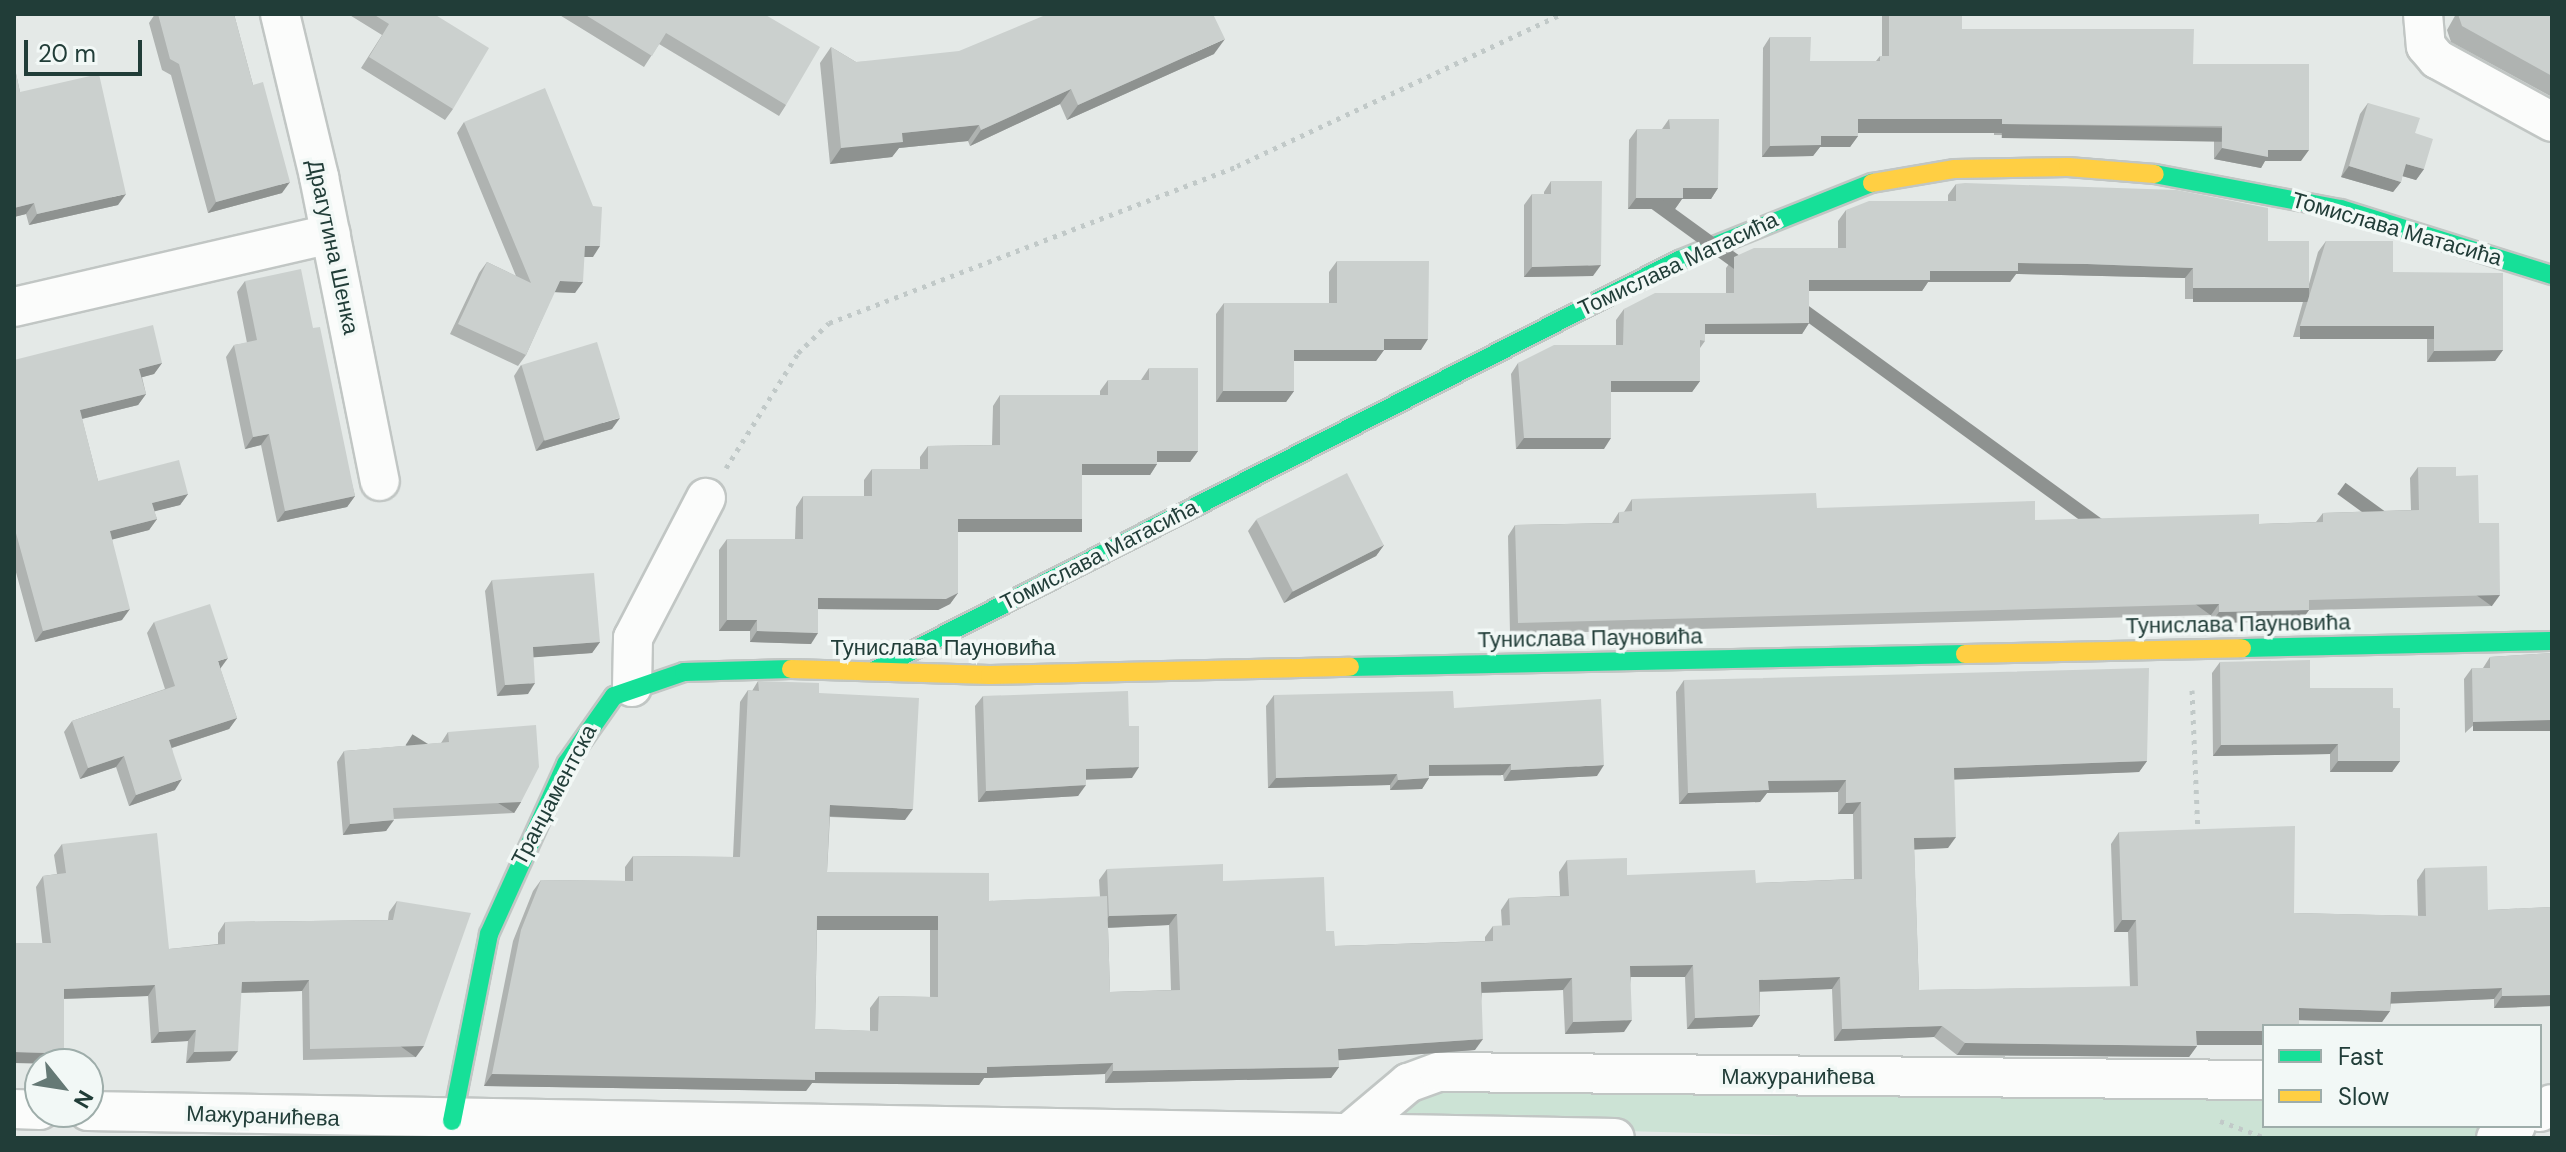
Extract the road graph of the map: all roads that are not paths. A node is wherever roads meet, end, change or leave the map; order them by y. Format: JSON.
{"nodes":[{"id":1,"x":280,"y":14,"type":"edge"},
{"id":2,"x":2423,"y":14,"type":"edge"},
{"id":3,"x":2552,"y":122,"type":"edge"},
{"id":4,"x":331,"y":234,"type":"junction"},
{"id":5,"x":2552,"y":275,"type":"edge"},
{"id":6,"x":14,"y":307,"type":"edge"},
{"id":7,"x":380,"y":481,"type":"dead end"},
{"id":8,"x":706,"y":498,"type":"road end"},
{"id":9,"x":2552,"y":641,"type":"edge"},
{"id":10,"x":870,"y":674,"type":"junction"},
{"id":11,"x":632,"y":687,"type":"junction"},
{"id":12,"x":2262,"y":1080,"type":"edge"},
{"id":13,"x":104,"y":1111,"type":"edge"},
{"id":14,"x":452,"y":1121,"type":"junction"},
{"id":15,"x":1351,"y":1131,"type":"junction"},
{"id":16,"x":1615,"y":1138,"type":"edge"}],
"edges":[{"from":1,"to":4,"type":"street","name":"Драгутина Шенка"},
{"from":2,"to":3,"type":"street"},
{"from":4,"to":6,"type":"street"},
{"from":4,"to":7,"type":"street","name":"Драгутина Шенка"},
{"from":5,"to":10,"type":"street","name":"Томислава Матасића"},
{"from":8,"to":11,"type":"street"},
{"from":9,"to":10,"type":"street","name":"Тунислава Пауновића"},
{"from":10,"to":11,"type":"street","name":"Тунислава Пауновића"},
{"from":11,"to":14,"type":"street","name":"Транџаментска"},
{"from":12,"to":15,"type":"street","name":"Мажуранићева"},
{"from":13,"to":14,"type":"street","name":"Мажуранићева"},
{"from":14,"to":15,"type":"street","name":"Мажуранићева"},
{"from":15,"to":16,"type":"street","name":"Мажуранићева"}]}
